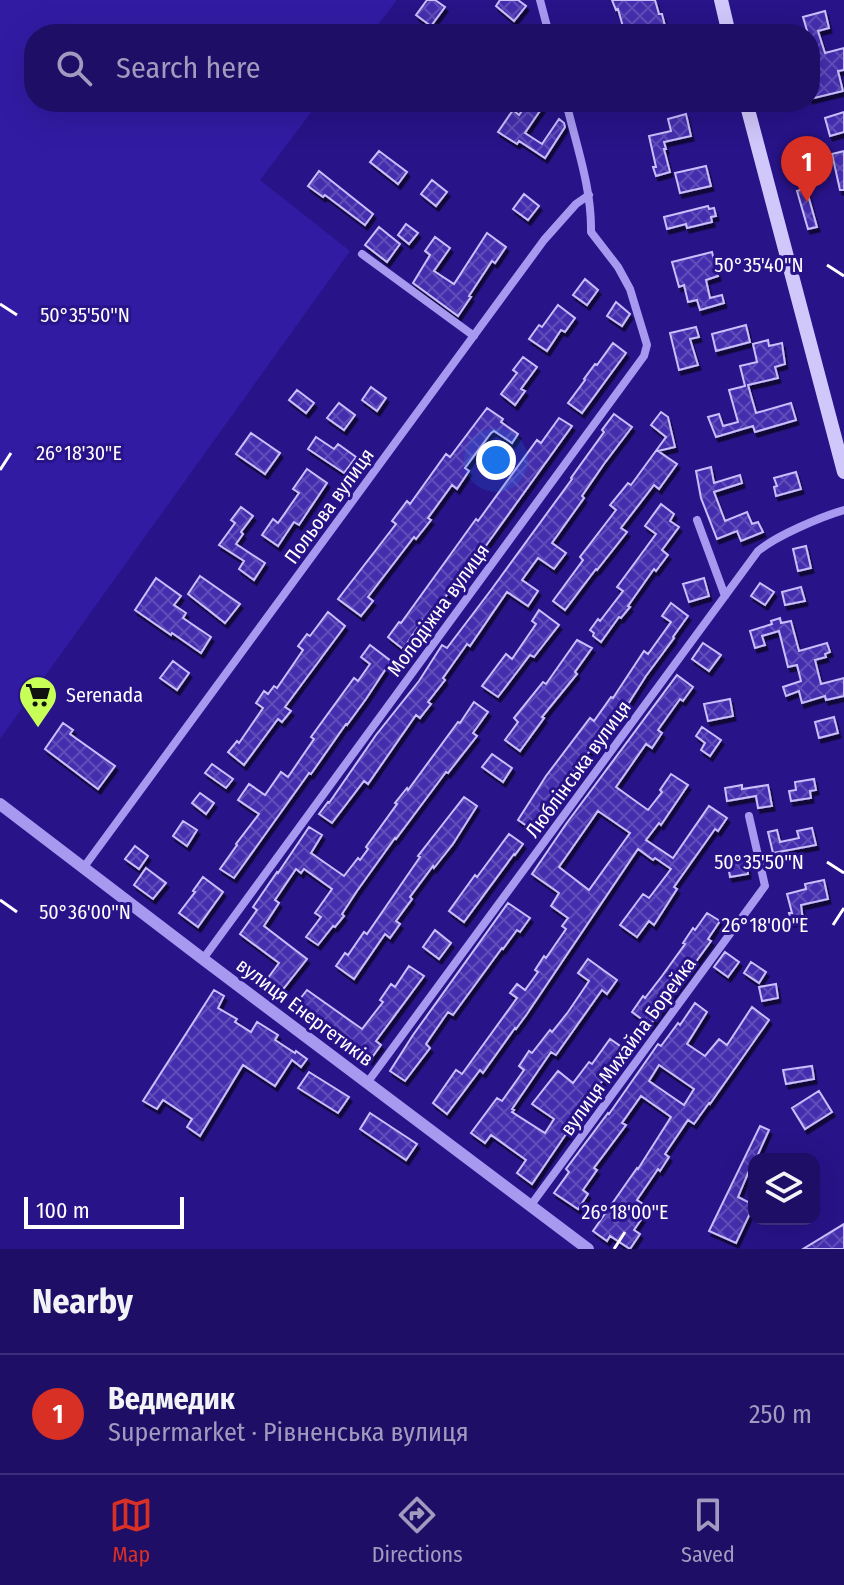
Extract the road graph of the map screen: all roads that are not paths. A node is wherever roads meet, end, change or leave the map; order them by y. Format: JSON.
{"nodes":[{"id":1,"x":540,"y":0,"type":"edge"},
{"id":2,"x":721,"y":0,"type":"edge"},
{"id":3,"x":546,"y":24,"type":"edge"},
{"id":4,"x":727,"y":24,"type":"edge"},
{"id":5,"x":568,"y":112,"type":"edge"},
{"id":6,"x":749,"y":112,"type":"edge"},
{"id":7,"x":589,"y":195,"type":"junction"},
{"id":8,"x":362,"y":254,"type":"dead end"},
{"id":9,"x":474,"y":336,"type":"junction"},
{"id":10,"x":844,"y":472,"type":"edge"},
{"id":11,"x":844,"y":510,"type":"edge"},
{"id":12,"x":697,"y":520,"type":"dead end"},
{"id":13,"x":725,"y":596,"type":"junction"},
{"id":14,"x":0,"y":804,"type":"edge"},
{"id":15,"x":749,"y":816,"type":"dead end"},
{"id":16,"x":84,"y":867,"type":"junction"},
{"id":17,"x":203,"y":959,"type":"junction"},
{"id":18,"x":367,"y":1083,"type":"junction"},
{"id":19,"x":531,"y":1205,"type":"junction"},
{"id":20,"x":588,"y":1249,"type":"edge"}],
"edges":[{"from":1,"to":3,"type":"street"},
{"from":2,"to":4,"type":"main road"},
{"from":5,"to":7,"type":"street"},
{"from":6,"to":10,"type":"main road"},
{"from":7,"to":9,"type":"street","name":"Польова вулиця"},
{"from":7,"to":17,"type":"street","name":"Молодіжна вулиця"},
{"from":8,"to":9,"type":"street"},
{"from":9,"to":16,"type":"street","name":"Польова вулиця"},
{"from":11,"to":13,"type":"street","name":"Люблінська вулиця"},
{"from":12,"to":13,"type":"street"},
{"from":13,"to":18,"type":"street","name":"Люблінська вулиця"},
{"from":14,"to":16,"type":"street","name":"вулиця Енергетиків"},
{"from":15,"to":19,"type":"street","name":"вулиця Михайла Борейка"},
{"from":16,"to":17,"type":"street","name":"вулиця Енергетиків"},
{"from":17,"to":18,"type":"street","name":"вулиця Енергетиків"},
{"from":18,"to":19,"type":"street","name":"вулиця Енергетиків"},
{"from":19,"to":20,"type":"street","name":"вулиця Енергетиків"}]}
